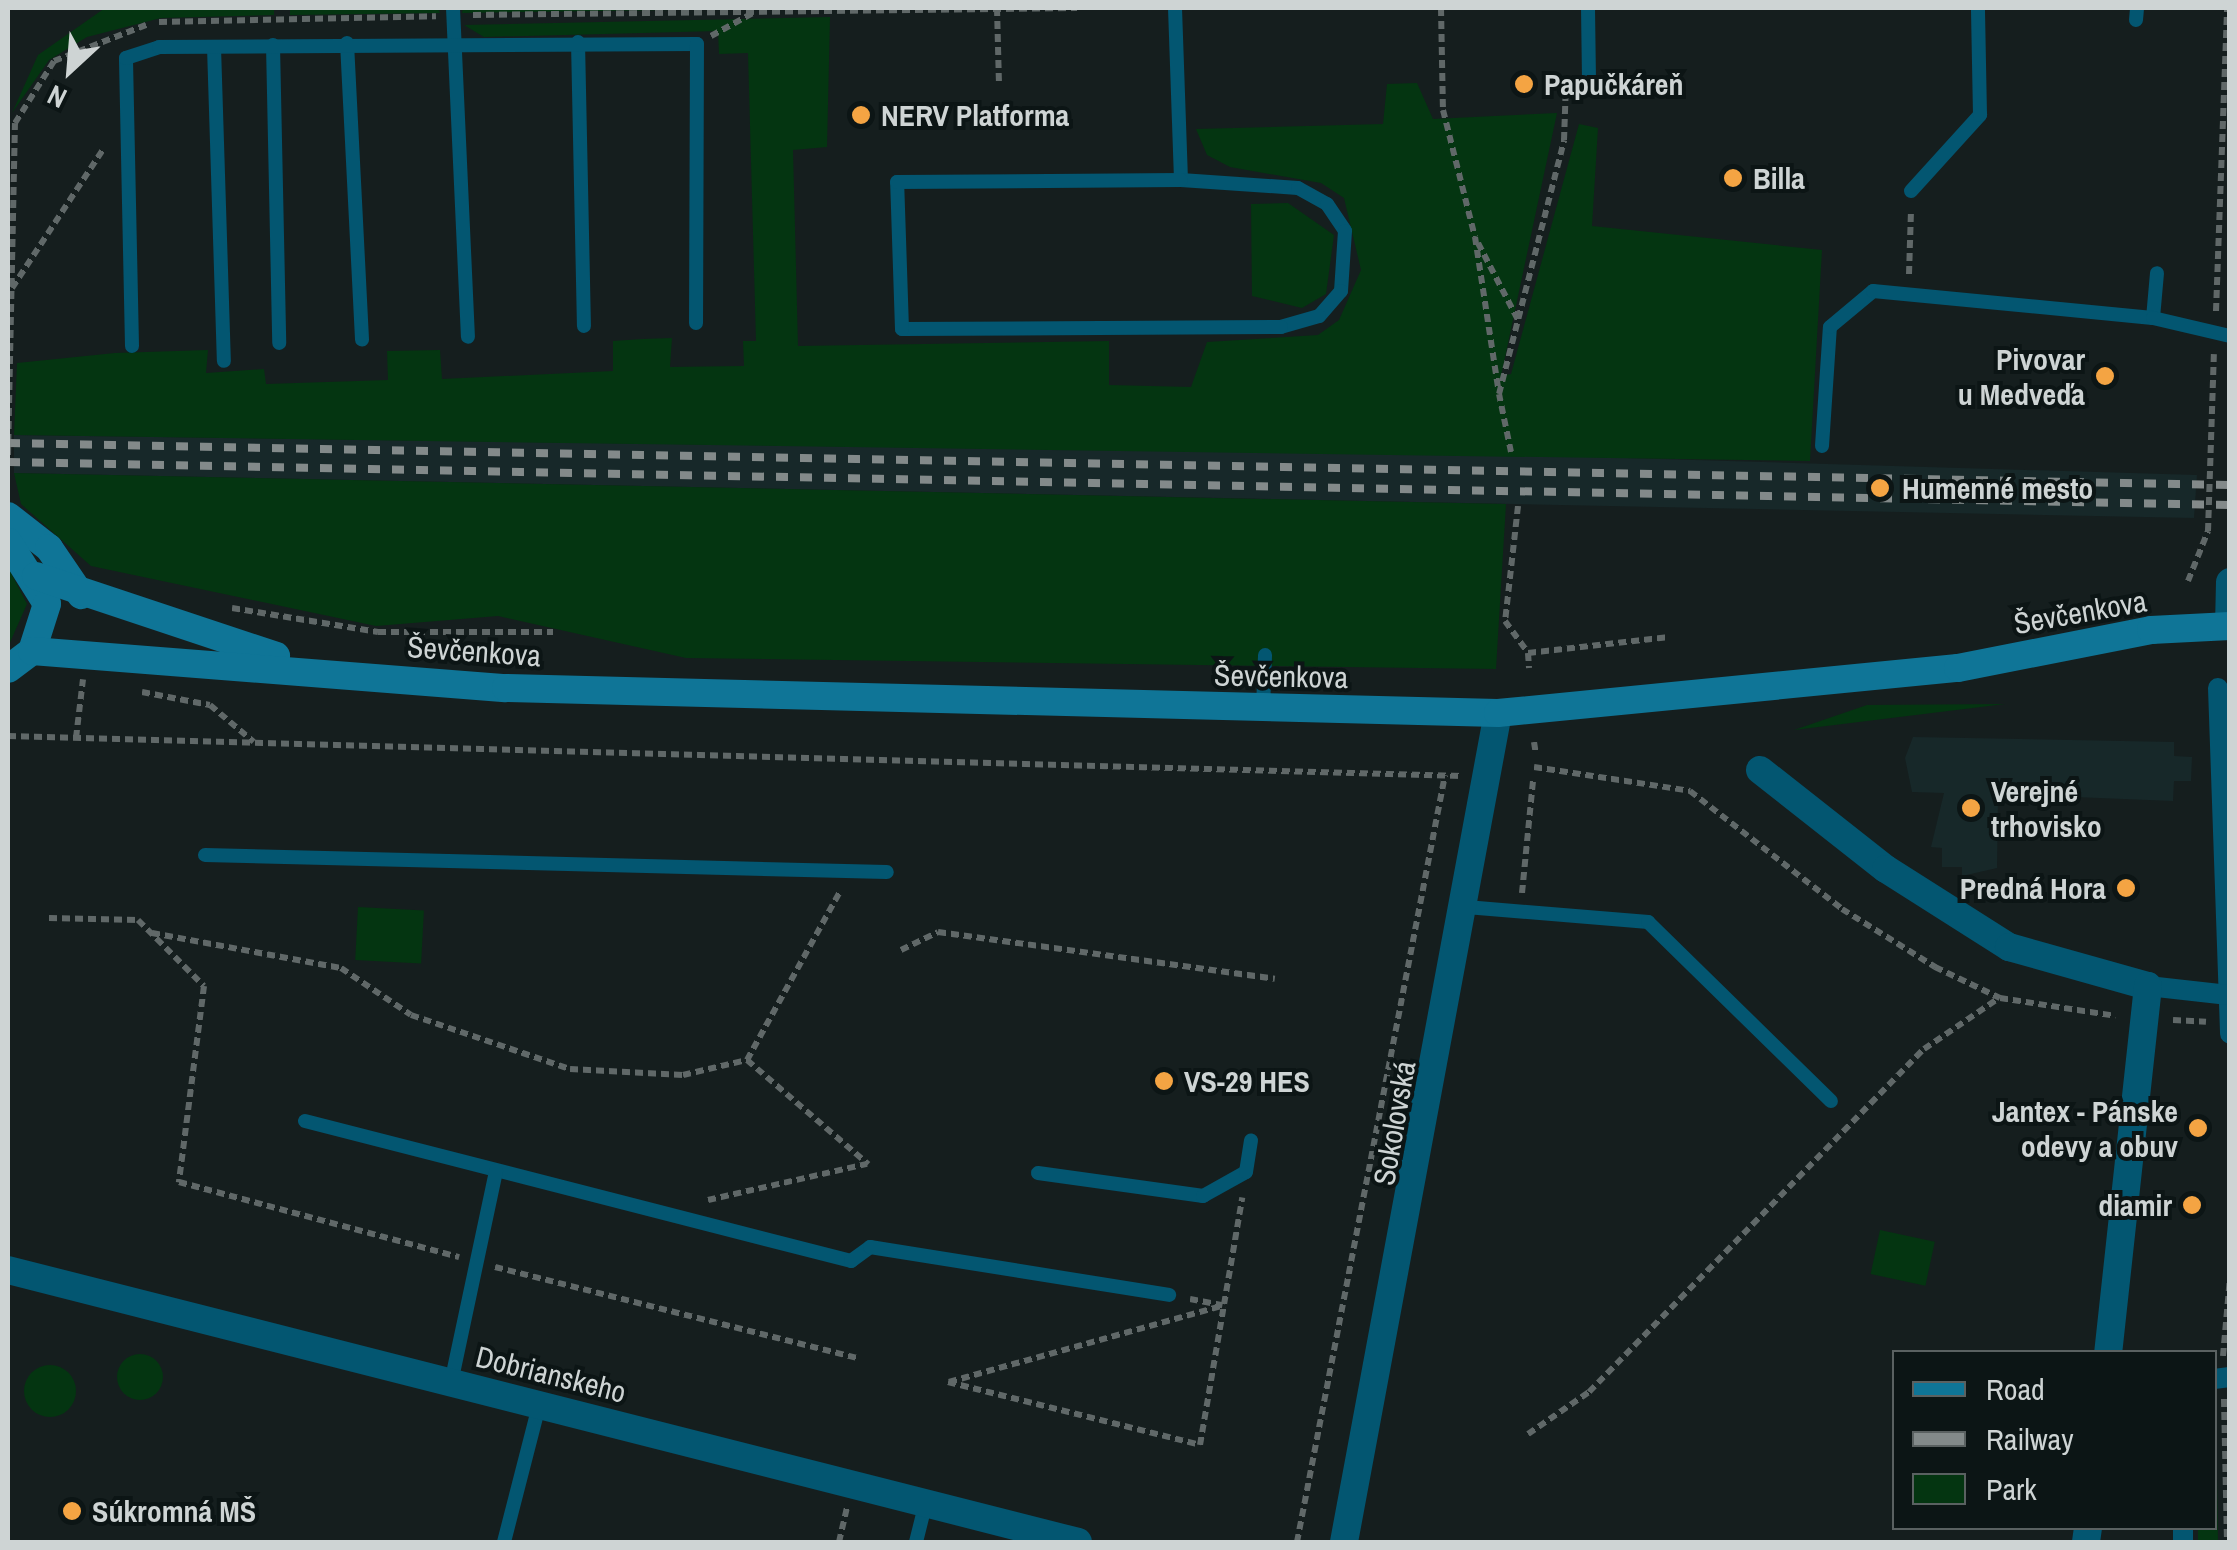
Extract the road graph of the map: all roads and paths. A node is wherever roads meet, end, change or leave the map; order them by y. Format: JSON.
{"nodes":[{"id":1,"x":452,"y":8,"type":"edge"},
{"id":2,"x":997,"y":8,"type":"edge"},
{"id":3,"x":1175,"y":8,"type":"edge"},
{"id":4,"x":1441,"y":8,"type":"edge"},
{"id":5,"x":1588,"y":8,"type":"edge"},
{"id":6,"x":1978,"y":8,"type":"edge"},
{"id":7,"x":2227,"y":8,"type":"edge"},
{"id":8,"x":754,"y":13,"type":"dead end"},
{"id":9,"x":454,"y":40,"type":"junction"},
{"id":10,"x":578,"y":42,"type":"junction"},
{"id":11,"x":347,"y":43,"type":"junction"},
{"id":12,"x":697,"y":44,"type":"junction"},
{"id":13,"x":273,"y":46,"type":"junction"},
{"id":14,"x":214,"y":48,"type":"junction"},
{"id":15,"x":1567,"y":64,"type":"dead end"},
{"id":16,"x":1589,"y":79,"type":"dead end"},
{"id":17,"x":999,"y":86,"type":"dead end"},
{"id":18,"x":18,"y":113,"type":"dead end"},
{"id":19,"x":127,"y":113,"type":"junction"},
{"id":20,"x":1181,"y":180,"type":"junction"},
{"id":21,"x":1911,"y":191,"type":"joint"},
{"id":22,"x":1476,"y":237,"type":"junction"},
{"id":23,"x":2157,"y":273,"type":"dead end"},
{"id":24,"x":12,"y":289,"type":"junction"},
{"id":25,"x":1909,"y":295,"type":"junction"},
{"id":26,"x":2153,"y":318,"type":"junction"},
{"id":27,"x":1518,"y":320,"type":"junction"},
{"id":28,"x":696,"y":323,"type":"dead end"},
{"id":29,"x":584,"y":326,"type":"dead end"},
{"id":30,"x":2222,"y":334,"type":"edge"},
{"id":31,"x":468,"y":337,"type":"dead end"},
{"id":32,"x":362,"y":340,"type":"dead end"},
{"id":33,"x":279,"y":343,"type":"dead end"},
{"id":34,"x":132,"y":346,"type":"dead end"},
{"id":35,"x":224,"y":361,"type":"dead end"},
{"id":36,"x":1499,"y":394,"type":"junction"},
{"id":37,"x":1822,"y":446,"type":"dead end"},
{"id":38,"x":1511,"y":452,"type":"dead end"},
{"id":39,"x":8,"y":455,"type":"edge"},
{"id":40,"x":1518,"y":506,"type":"dead end"},
{"id":41,"x":8,"y":516,"type":"edge"},
{"id":42,"x":8,"y":542,"type":"edge"},
{"id":43,"x":36,"y":576,"type":"junction"},
{"id":44,"x":2188,"y":581,"type":"dead end"},
{"id":45,"x":2230,"y":582,"type":"edge"},
{"id":46,"x":82,"y":596,"type":"junction"},
{"id":47,"x":227,"y":608,"type":"dead end"},
{"id":48,"x":2229,"y":626,"type":"edge"},
{"id":49,"x":554,"y":632,"type":"dead end"},
{"id":50,"x":1669,"y":637,"type":"dead end"},
{"id":51,"x":32,"y":650,"type":"junction"},
{"id":52,"x":1528,"y":654,"type":"junction"},
{"id":53,"x":1265,"y":655,"type":"dead end"},
{"id":54,"x":85,"y":664,"type":"dead end"},
{"id":55,"x":1529,"y":668,"type":"dead end"},
{"id":56,"x":8,"y":669,"type":"edge"},
{"id":57,"x":326,"y":670,"type":"junction"},
{"id":58,"x":83,"y":680,"type":"junction"},
{"id":59,"x":101,"y":684,"type":"dead end"},
{"id":60,"x":119,"y":687,"type":"dead end"},
{"id":61,"x":2218,"y":688,"type":"dead end"},
{"id":62,"x":1263,"y":708,"type":"junction"},
{"id":63,"x":1498,"y":713,"type":"junction"},
{"id":64,"x":8,"y":736,"type":"edge"},
{"id":65,"x":76,"y":738,"type":"junction"},
{"id":66,"x":1534,"y":742,"type":"dead end"},
{"id":67,"x":256,"y":743,"type":"junction"},
{"id":68,"x":1536,"y":754,"type":"dead end"},
{"id":69,"x":2225,"y":758,"type":"edge"},
{"id":70,"x":1534,"y":767,"type":"dead end"},
{"id":71,"x":1760,"y":770,"type":"dead end"},
{"id":72,"x":1445,"y":775,"type":"junction"},
{"id":73,"x":1468,"y":776,"type":"dead end"},
{"id":74,"x":1533,"y":780,"type":"dead end"},
{"id":75,"x":205,"y":855,"type":"dead end"},
{"id":76,"x":851,"y":872,"type":"junction"},
{"id":77,"x":888,"y":872,"type":"dead end"},
{"id":78,"x":2227,"y":883,"type":"edge"},
{"id":79,"x":1466,"y":907,"type":"junction"},
{"id":80,"x":1520,"y":912,"type":"junction"},
{"id":81,"x":48,"y":918,"type":"dead end"},
{"id":82,"x":151,"y":933,"type":"junction"},
{"id":83,"x":901,"y":950,"type":"dead end"},
{"id":84,"x":2229,"y":952,"type":"edge"},
{"id":85,"x":1274,"y":979,"type":"dead end"},
{"id":86,"x":2148,"y":986,"type":"junction"},
{"id":87,"x":2228,"y":995,"type":"edge"},
{"id":88,"x":2000,"y":998,"type":"junction"},
{"id":89,"x":2125,"y":1018,"type":"dead end"},
{"id":90,"x":2230,"y":1034,"type":"edge"},
{"id":91,"x":747,"y":1060,"type":"junction"},
{"id":92,"x":1831,"y":1101,"type":"dead end"},
{"id":93,"x":305,"y":1121,"type":"dead end"},
{"id":94,"x":1252,"y":1140,"type":"dead end"},
{"id":95,"x":496,"y":1171,"type":"junction"},
{"id":96,"x":1038,"y":1172,"type":"dead end"},
{"id":97,"x":1246,"y":1172,"type":"junction"},
{"id":98,"x":658,"y":1212,"type":"junction"},
{"id":99,"x":477,"y":1262,"type":"junction"},
{"id":100,"x":8,"y":1270,"type":"edge"},
{"id":101,"x":2230,"y":1277,"type":"edge"},
{"id":102,"x":1169,"y":1295,"type":"joint"},
{"id":103,"x":1224,"y":1305,"type":"junction"},
{"id":104,"x":2108,"y":1350,"type":"edge"},
{"id":105,"x":858,"y":1358,"type":"dead end"},
{"id":106,"x":2223,"y":1378,"type":"edge"},
{"id":107,"x":451,"y":1382,"type":"junction"},
{"id":108,"x":539,"y":1406,"type":"junction"},
{"id":109,"x":1528,"y":1434,"type":"dead end"},
{"id":110,"x":926,"y":1502,"type":"junction"},
{"id":111,"x":504,"y":1542,"type":"edge"},
{"id":112,"x":916,"y":1542,"type":"edge"},
{"id":113,"x":1078,"y":1542,"type":"edge"},
{"id":114,"x":1297,"y":1542,"type":"edge"},
{"id":115,"x":1344,"y":1542,"type":"edge"},
{"id":116,"x":2227,"y":1542,"type":"edge"}],
"edges":[{"from":1,"to":9,"type":"lane"},
{"from":2,"to":17,"type":"path"},
{"from":3,"to":20,"type":"lane"},
{"from":4,"to":22,"type":"path"},
{"from":5,"to":16,"type":"lane"},
{"from":6,"to":21,"type":"lane"},
{"from":7,"to":30,"type":"path"},
{"from":8,"to":12,"type":"path"},
{"from":9,"to":10,"type":"lane"},
{"from":9,"to":11,"type":"lane"},
{"from":9,"to":31,"type":"lane"},
{"from":10,"to":12,"type":"lane"},
{"from":10,"to":29,"type":"lane"},
{"from":11,"to":13,"type":"lane"},
{"from":11,"to":32,"type":"lane"},
{"from":12,"to":28,"type":"lane"},
{"from":13,"to":14,"type":"lane"},
{"from":13,"to":33,"type":"lane"},
{"from":14,"to":19,"type":"lane"},
{"from":14,"to":35,"type":"lane"},
{"from":15,"to":27,"type":"path"},
{"from":18,"to":24,"type":"path"},
{"from":19,"to":24,"type":"path"},
{"from":19,"to":34,"type":"lane"},
{"from":20,"to":20,"type":"lane"},
{"from":21,"to":25,"type":"path"},
{"from":22,"to":27,"type":"path"},
{"from":22,"to":36,"type":"path"},
{"from":23,"to":26,"type":"lane"},
{"from":24,"to":39,"type":"path"},
{"from":25,"to":26,"type":"lane"},
{"from":25,"to":37,"type":"lane"},
{"from":26,"to":30,"type":"lane"},
{"from":27,"to":36,"type":"path"},
{"from":30,"to":44,"type":"path"},
{"from":36,"to":38,"type":"path"},
{"from":40,"to":52,"type":"path"},
{"from":41,"to":46,"type":"main road"},
{"from":42,"to":43,"type":"main road","name":"Ševčenkova"},
{"from":43,"to":46,"type":"main road","name":"Ševčenkova"},
{"from":43,"to":51,"type":"main road"},
{"from":45,"to":48,"type":"street"},
{"from":46,"to":57,"type":"main road","name":"Ševčenkova"},
{"from":47,"to":49,"type":"path"},
{"from":48,"to":63,"type":"main road","name":"Ševčenkova"},
{"from":50,"to":52,"type":"path"},
{"from":51,"to":56,"type":"main road"},
{"from":51,"to":57,"type":"main road","name":"Ševčenkova"},
{"from":52,"to":55,"type":"path"},
{"from":53,"to":62,"type":"lane"},
{"from":54,"to":58,"type":"path"},
{"from":57,"to":62,"type":"main road","name":"Ševčenkova"},
{"from":58,"to":59,"type":"path"},
{"from":58,"to":65,"type":"path"},
{"from":60,"to":67,"type":"path"},
{"from":61,"to":69,"type":"street"},
{"from":62,"to":63,"type":"main road","name":"Ševčenkova"},
{"from":63,"to":79,"type":"street","name":"Sokolovská"},
{"from":64,"to":65,"type":"path"},
{"from":65,"to":67,"type":"path"},
{"from":66,"to":68,"type":"path"},
{"from":67,"to":72,"type":"path"},
{"from":69,"to":78,"type":"street"},
{"from":70,"to":88,"type":"path"},
{"from":71,"to":86,"type":"street"},
{"from":72,"to":73,"type":"path"},
{"from":72,"to":114,"type":"path"},
{"from":74,"to":80,"type":"path"},
{"from":75,"to":76,"type":"lane"},
{"from":76,"to":77,"type":"lane"},
{"from":76,"to":91,"type":"path"},
{"from":78,"to":84,"type":"street"},
{"from":79,"to":80,"type":"lane"},
{"from":79,"to":115,"type":"street","name":"Sokolovská"},
{"from":80,"to":92,"type":"lane"},
{"from":81,"to":82,"type":"path"},
{"from":82,"to":91,"type":"path"},
{"from":82,"to":99,"type":"path"},
{"from":83,"to":85,"type":"path"},
{"from":84,"to":87,"type":"street"},
{"from":86,"to":87,"type":"street"},
{"from":86,"to":104,"type":"street"},
{"from":87,"to":90,"type":"street"},
{"from":88,"to":89,"type":"path"},
{"from":88,"to":109,"type":"path"},
{"from":91,"to":98,"type":"path"},
{"from":93,"to":95,"type":"lane"},
{"from":94,"to":97,"type":"lane"},
{"from":95,"to":98,"type":"lane"},
{"from":95,"to":99,"type":"lane"},
{"from":96,"to":97,"type":"lane"},
{"from":97,"to":103,"type":"path"},
{"from":98,"to":102,"type":"lane"},
{"from":99,"to":105,"type":"path"},
{"from":99,"to":107,"type":"lane"},
{"from":100,"to":107,"type":"street","name":"Dobrianskeho"},
{"from":101,"to":106,"type":"path"},
{"from":102,"to":103,"type":"path"},
{"from":103,"to":103,"type":"path"},
{"from":106,"to":116,"type":"path"},
{"from":107,"to":108,"type":"street","name":"Dobrianskeho"},
{"from":108,"to":110,"type":"street","name":"Dobrianskeho"},
{"from":108,"to":111,"type":"lane"},
{"from":110,"to":112,"type":"lane"},
{"from":110,"to":113,"type":"street","name":"Dobrianskeho"}]}
